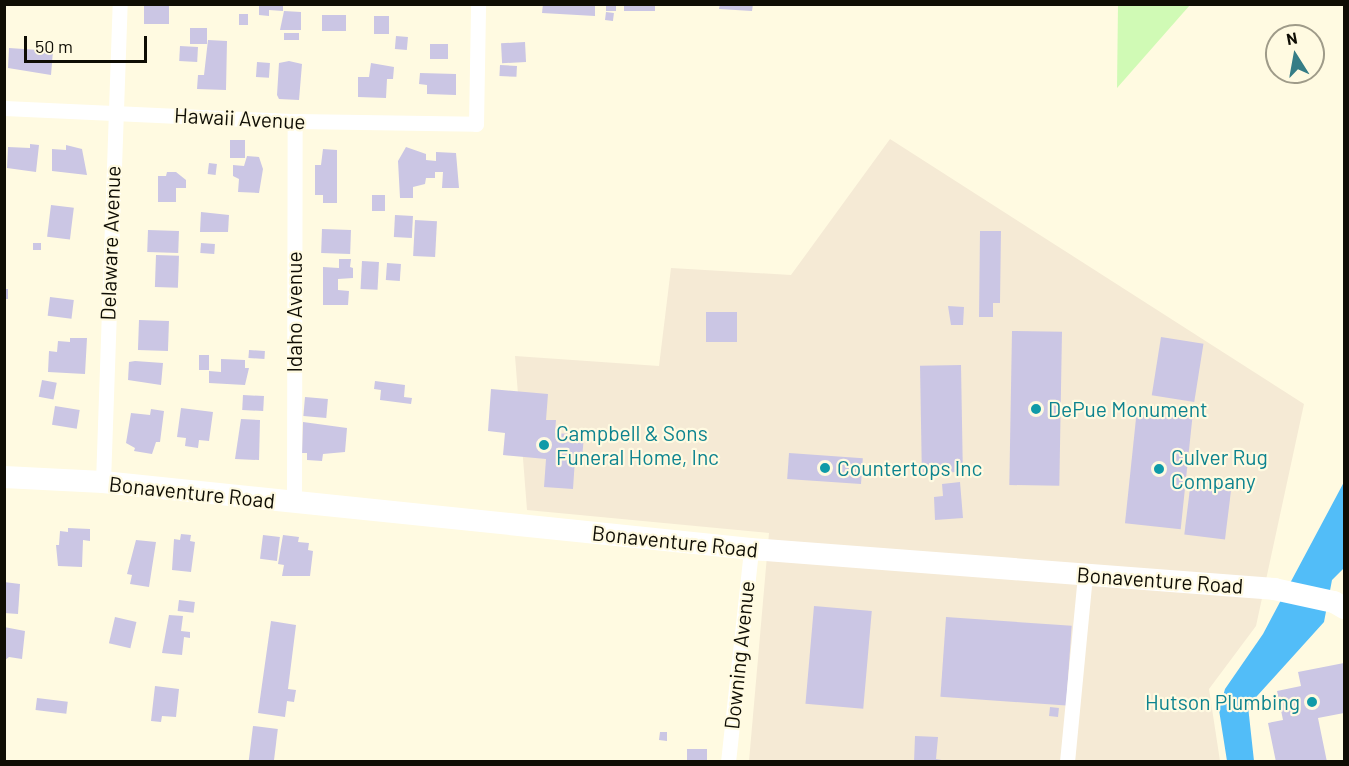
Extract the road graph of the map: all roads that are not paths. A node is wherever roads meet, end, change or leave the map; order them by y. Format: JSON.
{"nodes":[{"id":1,"x":120,"y":4,"type":"edge"},
{"id":2,"x":478,"y":4,"type":"edge"},
{"id":3,"x":4,"y":108,"type":"edge"},
{"id":4,"x":113,"y":111,"type":"junction"},
{"id":5,"x":295,"y":121,"type":"junction"},
{"id":6,"x":4,"y":477,"type":"edge"},
{"id":7,"x":103,"y":482,"type":"junction"},
{"id":8,"x":294,"y":504,"type":"junction"},
{"id":9,"x":751,"y":549,"type":"junction"},
{"id":10,"x":1085,"y":575,"type":"junction"},
{"id":11,"x":1339,"y":605,"type":"edge"},
{"id":12,"x":728,"y":762,"type":"edge"},
{"id":13,"x":1067,"y":762,"type":"edge"}],
"edges":[{"from":1,"to":4,"type":"street","name":"Delaware Avenue"},
{"from":2,"to":5,"type":"street","name":"Hawaii Avenue"},
{"from":3,"to":4,"type":"street","name":"Hawaii Avenue"},
{"from":4,"to":5,"type":"street","name":"Hawaii Avenue"},
{"from":4,"to":7,"type":"street","name":"Delaware Avenue"},
{"from":5,"to":8,"type":"street","name":"Idaho Avenue"},
{"from":6,"to":7,"type":"street","name":"Bonaventure Road"},
{"from":7,"to":8,"type":"street","name":"Bonaventure Road"},
{"from":8,"to":9,"type":"street","name":"Bonaventure Road"},
{"from":9,"to":10,"type":"street","name":"Bonaventure Road"},
{"from":9,"to":12,"type":"street","name":"Downing Avenue"},
{"from":10,"to":11,"type":"street","name":"Bonaventure Road"},
{"from":10,"to":13,"type":"street"}]}
